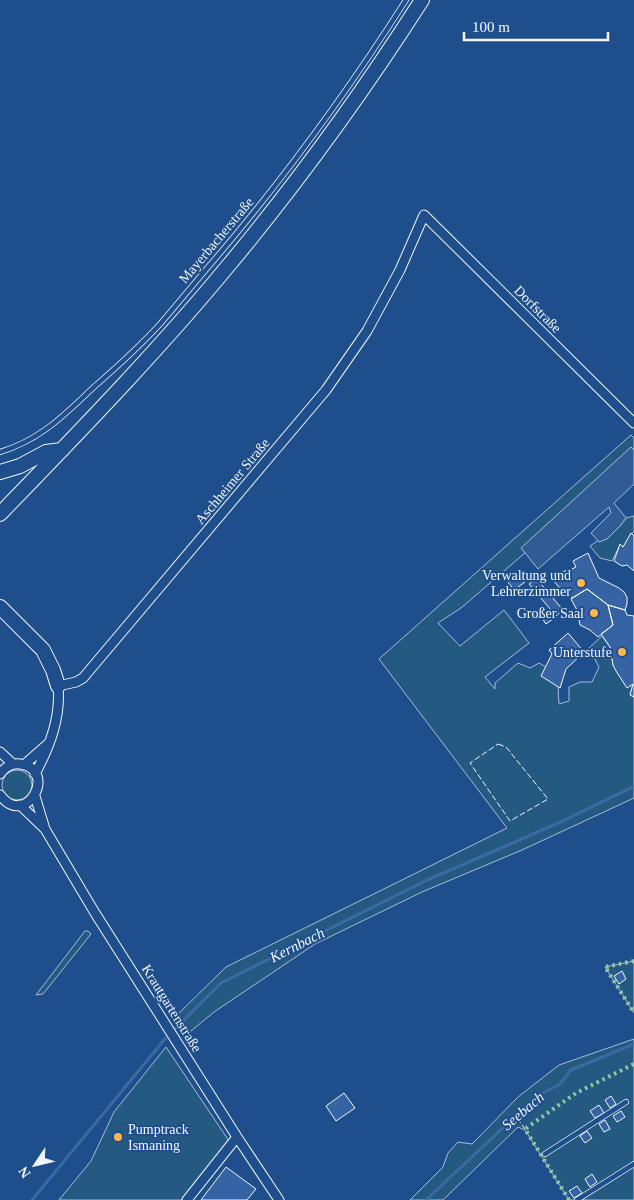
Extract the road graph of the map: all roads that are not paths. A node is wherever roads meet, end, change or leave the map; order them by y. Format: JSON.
{"nodes":[{"id":1,"x":406,"y":0,"type":"edge"},
{"id":2,"x":422,"y":0,"type":"edge"},
{"id":3,"x":424,"y":215,"type":"joint"},
{"id":4,"x":634,"y":423,"type":"edge"},
{"id":5,"x":62,"y":450,"type":"junction"},
{"id":6,"x":0,"y":452,"type":"edge"},
{"id":7,"x":0,"y":472,"type":"edge"},
{"id":8,"x":0,"y":514,"type":"edge"},
{"id":9,"x":0,"y":607,"type":"edge"},
{"id":10,"x":58,"y":686,"type":"junction"},
{"id":11,"x":48,"y":743,"type":"junction"},
{"id":12,"x":0,"y":752,"type":"edge"},
{"id":13,"x":13,"y":764,"type":"junction"},
{"id":14,"x":24,"y":765,"type":"junction"},
{"id":15,"x":0,"y":771,"type":"edge"},
{"id":16,"x":35,"y":774,"type":"junction"},
{"id":17,"x":35,"y":796,"type":"junction"},
{"id":18,"x":2,"y":799,"type":"edge"},
{"id":19,"x":20,"y":805,"type":"junction"},
{"id":20,"x":45,"y":829,"type":"junction"},
{"id":21,"x":626,"y":1102,"type":"dead end"},
{"id":22,"x":237,"y":1137,"type":"junction"},
{"id":23,"x":545,"y":1154,"type":"dead end"},
{"id":24,"x":634,"y":1164,"type":"edge"},
{"id":25,"x":187,"y":1200,"type":"edge"},
{"id":26,"x":279,"y":1200,"type":"edge"},
{"id":27,"x":577,"y":1200,"type":"edge"}],
"edges":[{"from":1,"to":6,"type":"lane","name":"Mayerbacherstraße"},
{"from":2,"to":5,"type":"main road"},
{"from":3,"to":4,"type":"street","name":"Dorfstraße"},
{"from":3,"to":10,"type":"street","name":"Aschheimer Straße"},
{"from":5,"to":7,"type":"main road"},
{"from":5,"to":8,"type":"main road"},
{"from":9,"to":10,"type":"main road"},
{"from":10,"to":11,"type":"street"},
{"from":11,"to":14,"type":"street"},
{"from":11,"to":16,"type":"street"},
{"from":12,"to":13,"type":"street"},
{"from":13,"to":14,"type":"street"},
{"from":13,"to":15,"type":"street"},
{"from":14,"to":16,"type":"street"},
{"from":16,"to":17,"type":"street"},
{"from":17,"to":19,"type":"street"},
{"from":17,"to":20,"type":"street","name":"Krautgartenstraße"},
{"from":18,"to":19,"type":"street"},
{"from":19,"to":20,"type":"street","name":"Krautgartenstraße"},
{"from":20,"to":22,"type":"street","name":"Krautgartenstraße"},
{"from":21,"to":23,"type":"lane"},
{"from":22,"to":25,"type":"street"},
{"from":22,"to":26,"type":"street","name":"Krautgartenstraße"},
{"from":24,"to":27,"type":"lane"}]}
